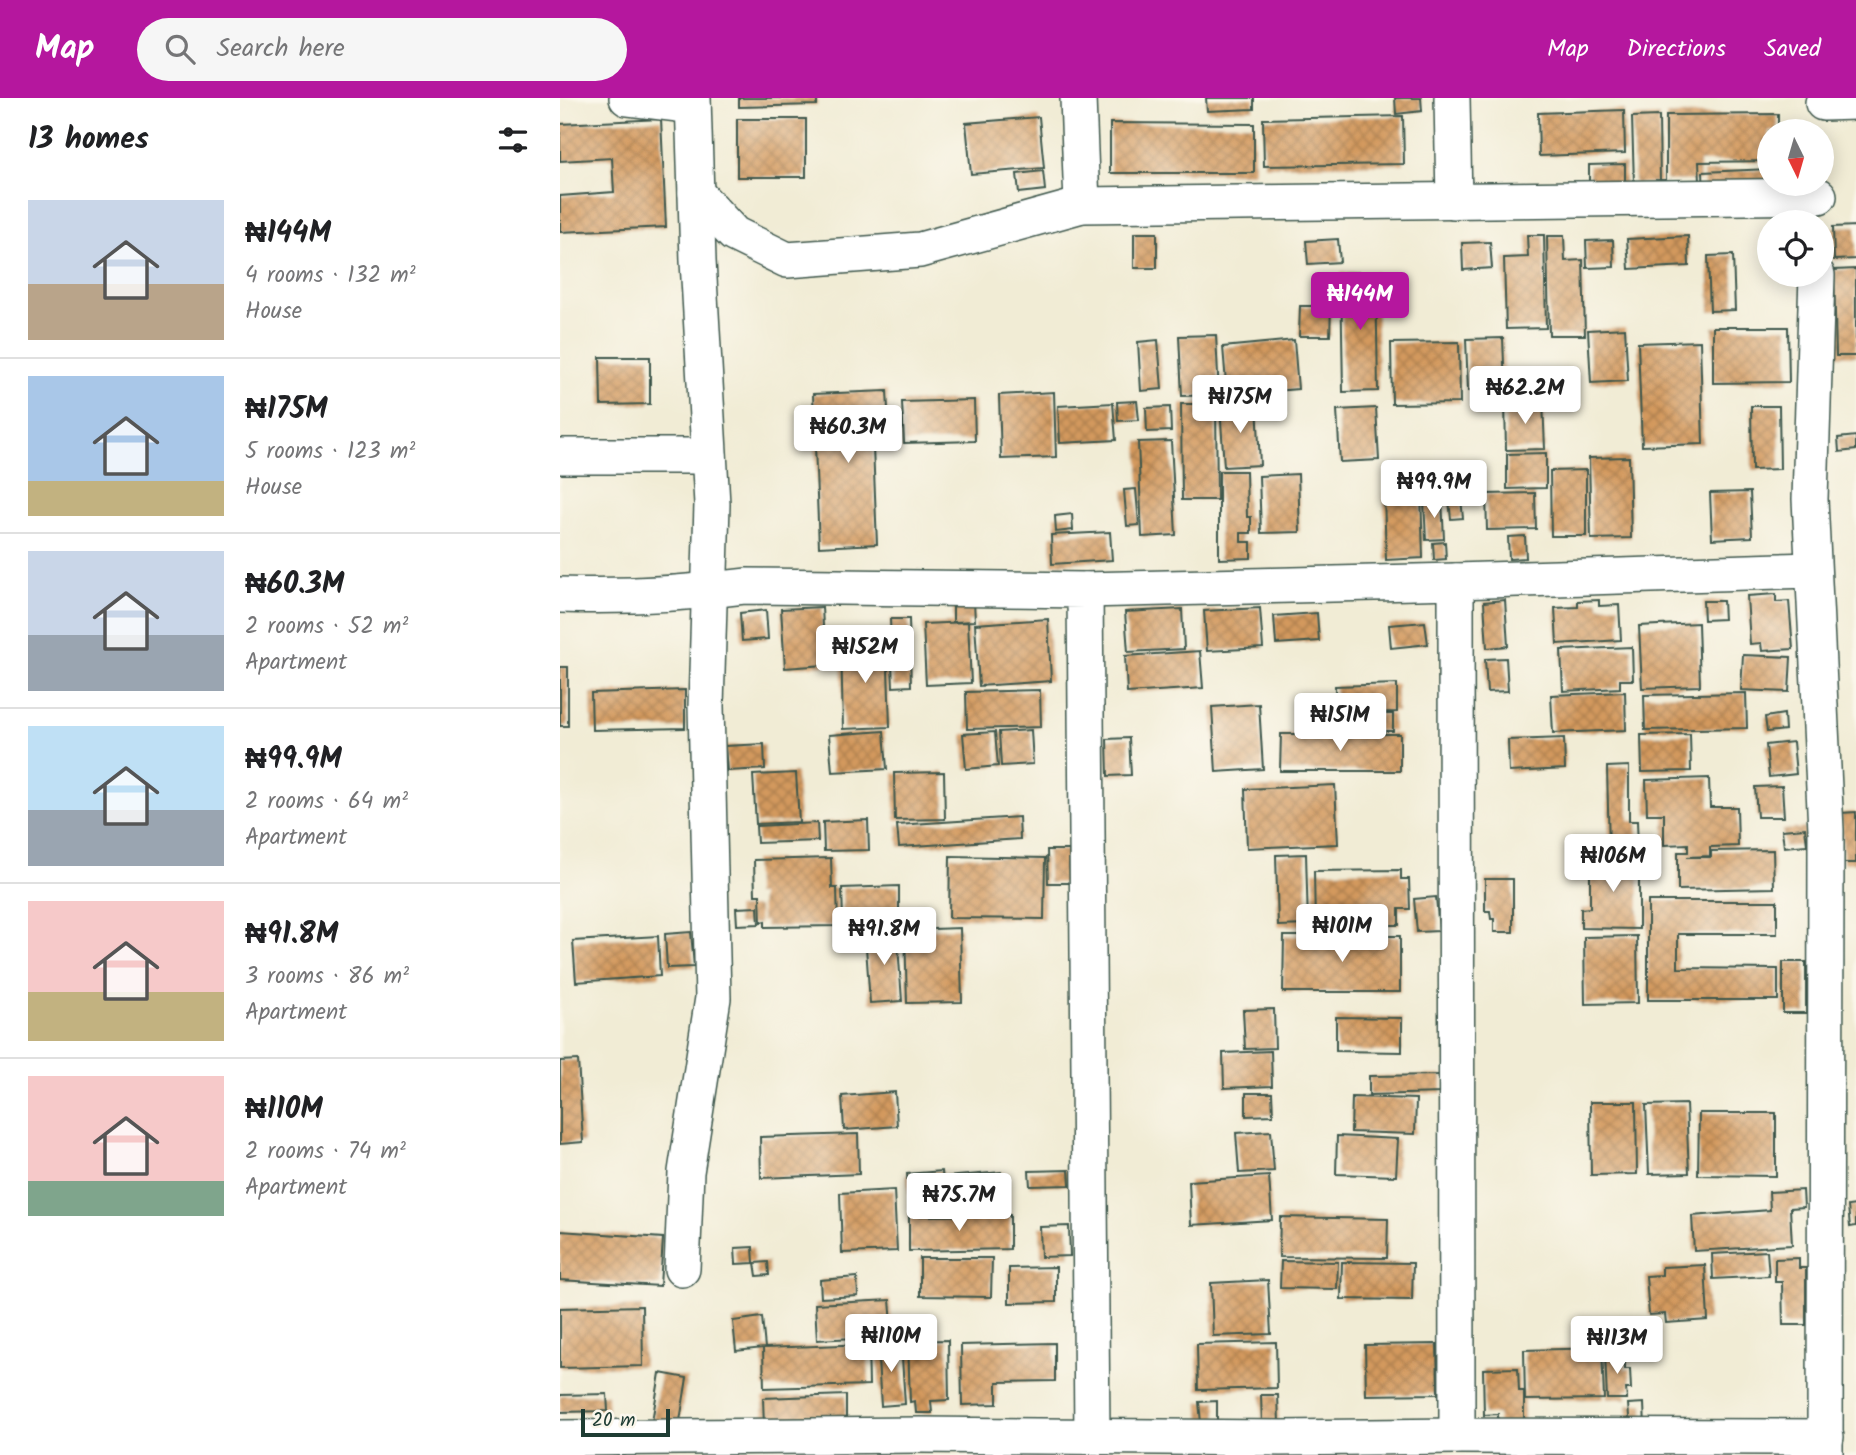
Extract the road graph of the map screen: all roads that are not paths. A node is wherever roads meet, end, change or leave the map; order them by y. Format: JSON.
{"nodes":[{"id":1,"x":627,"y":98,"type":"edge"},
{"id":2,"x":1078,"y":98,"type":"edge"},
{"id":3,"x":1452,"y":98,"type":"edge"},
{"id":4,"x":693,"y":102,"type":"edge"},
{"id":5,"x":696,"y":193,"type":"junction"},
{"id":6,"x":1454,"y":201,"type":"junction"},
{"id":7,"x":1819,"y":201,"type":"edge"},
{"id":8,"x":1082,"y":205,"type":"junction"},
{"id":9,"x":1817,"y":287,"type":"edge"},
{"id":10,"x":560,"y":456,"type":"edge"},
{"id":11,"x":709,"y":456,"type":"junction"},
{"id":12,"x":1812,"y":570,"type":"junction"},
{"id":13,"x":1456,"y":581,"type":"junction"},
{"id":14,"x":1085,"y":590,"type":"junction"},
{"id":15,"x":708,"y":591,"type":"junction"},
{"id":16,"x":560,"y":595,"type":"edge"},
{"id":17,"x":1841,"y":1115,"type":"edge"},
{"id":18,"x":682,"y":1269,"type":"dead end"},
{"id":19,"x":1092,"y":1436,"type":"junction"},
{"id":20,"x":1457,"y":1436,"type":"junction"},
{"id":21,"x":560,"y":1438,"type":"edge"},
{"id":22,"x":920,"y":1445,"type":"edge"},
{"id":23,"x":1825,"y":1446,"type":"edge"},
{"id":24,"x":1281,"y":1447,"type":"edge"}],
"edges":[{"from":1,"to":4,"type":"street"},
{"from":2,"to":8,"type":"street"},
{"from":3,"to":6,"type":"street"},
{"from":4,"to":5,"type":"street"},
{"from":5,"to":8,"type":"street"},
{"from":5,"to":11,"type":"street"},
{"from":6,"to":7,"type":"street"},
{"from":6,"to":8,"type":"street"},
{"from":9,"to":12,"type":"street"},
{"from":10,"to":11,"type":"street"},
{"from":11,"to":15,"type":"street"},
{"from":12,"to":13,"type":"street"},
{"from":12,"to":17,"type":"street"},
{"from":13,"to":14,"type":"street"},
{"from":13,"to":20,"type":"street"},
{"from":14,"to":15,"type":"street"},
{"from":14,"to":19,"type":"street"},
{"from":15,"to":16,"type":"street"},
{"from":15,"to":18,"type":"street"},
{"from":17,"to":23,"type":"street"},
{"from":19,"to":22,"type":"street"},
{"from":19,"to":24,"type":"street"},
{"from":20,"to":23,"type":"street"},
{"from":20,"to":24,"type":"street"},
{"from":21,"to":22,"type":"street"}]}
